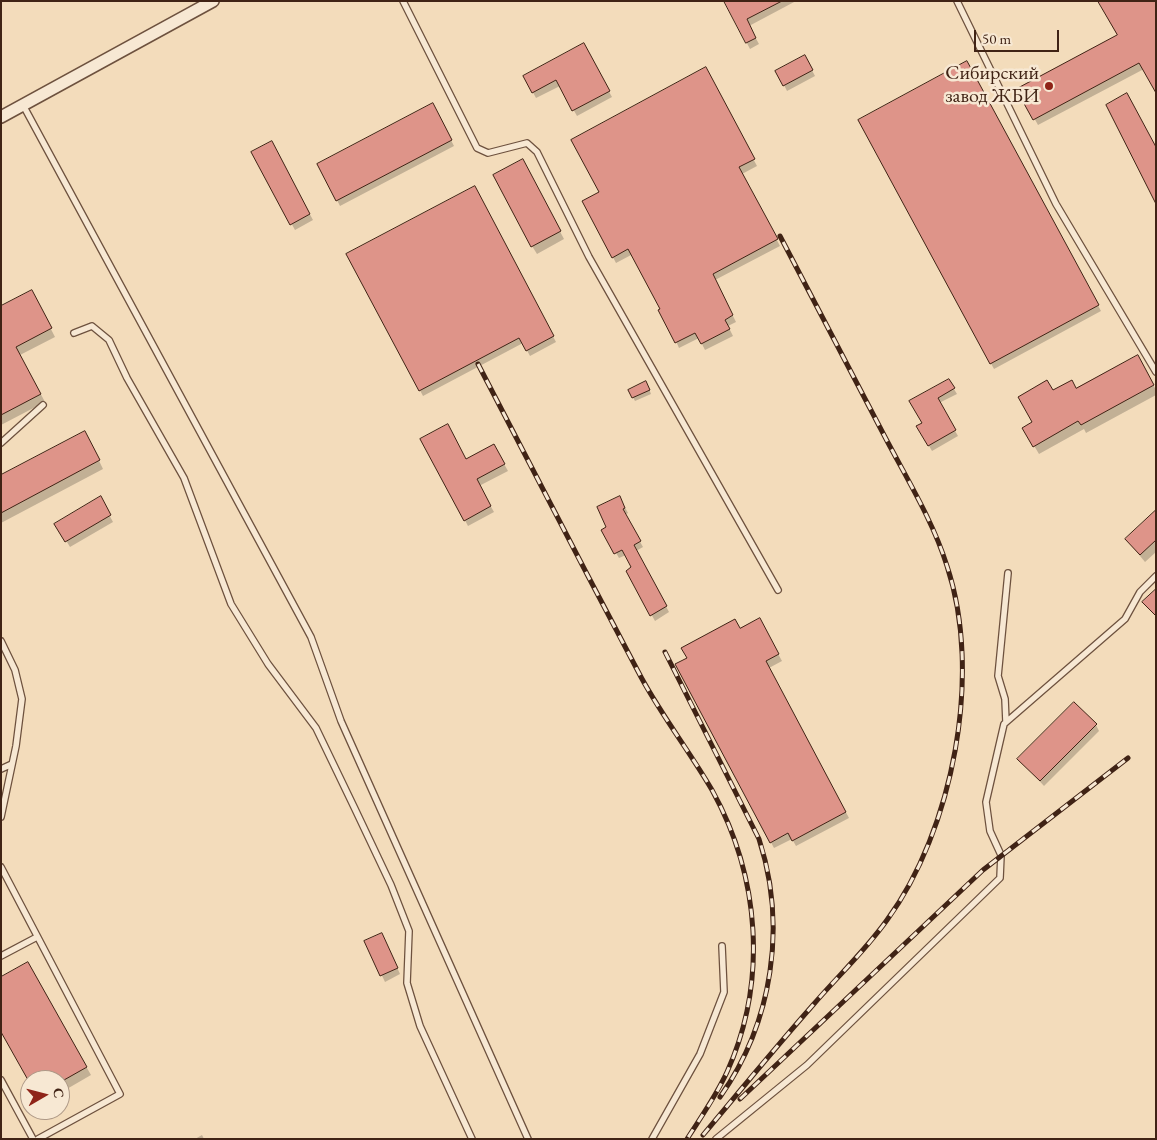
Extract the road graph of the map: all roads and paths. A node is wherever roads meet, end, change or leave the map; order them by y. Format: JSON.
{"nodes":[{"id":1,"x":213,"y":1,"type":"edge"},
{"id":2,"x":403,"y":1,"type":"edge"},
{"id":3,"x":957,"y":1,"type":"edge"},
{"id":4,"x":23,"y":105,"type":"junction"},
{"id":5,"x":1,"y":117,"type":"edge"},
{"id":6,"x":74,"y":333,"type":"dead end"},
{"id":7,"x":1156,"y":372,"type":"edge"},
{"id":8,"x":43,"y":405,"type":"dead end"},
{"id":9,"x":1,"y":444,"type":"edge"},
{"id":10,"x":1008,"y":573,"type":"dead end"},
{"id":11,"x":1156,"y":576,"type":"edge"},
{"id":12,"x":778,"y":590,"type":"dead end"},
{"id":13,"x":1,"y":641,"type":"edge"},
{"id":14,"x":1006,"y":722,"type":"junction"},
{"id":15,"x":12,"y":764,"type":"junction"},
{"id":16,"x":1,"y":769,"type":"edge"},
{"id":17,"x":1,"y":816,"type":"edge"},
{"id":18,"x":1,"y":867,"type":"edge"},
{"id":19,"x":37,"y":937,"type":"junction"},
{"id":20,"x":722,"y":946,"type":"dead end"},
{"id":21,"x":1,"y":956,"type":"edge"},
{"id":22,"x":1,"y":1080,"type":"edge"},
{"id":23,"x":33,"y":1139,"type":"edge"},
{"id":24,"x":38,"y":1139,"type":"edge"},
{"id":25,"x":472,"y":1139,"type":"edge"},
{"id":26,"x":528,"y":1139,"type":"edge"},
{"id":27,"x":652,"y":1139,"type":"edge"},
{"id":28,"x":716,"y":1139,"type":"edge"}],
"edges":[{"from":1,"to":4,"type":"street"},
{"from":2,"to":12,"type":"lane"},
{"from":3,"to":7,"type":"lane"},
{"from":4,"to":5,"type":"street"},
{"from":4,"to":26,"type":"lane"},
{"from":6,"to":25,"type":"lane"},
{"from":8,"to":9,"type":"lane"},
{"from":10,"to":14,"type":"lane"},
{"from":11,"to":14,"type":"lane"},
{"from":13,"to":15,"type":"lane"},
{"from":14,"to":28,"type":"lane"},
{"from":15,"to":16,"type":"lane"},
{"from":15,"to":17,"type":"lane"},
{"from":18,"to":19,"type":"lane"},
{"from":19,"to":21,"type":"lane"},
{"from":19,"to":24,"type":"lane"},
{"from":20,"to":27,"type":"lane"},
{"from":22,"to":23,"type":"lane"}]}
